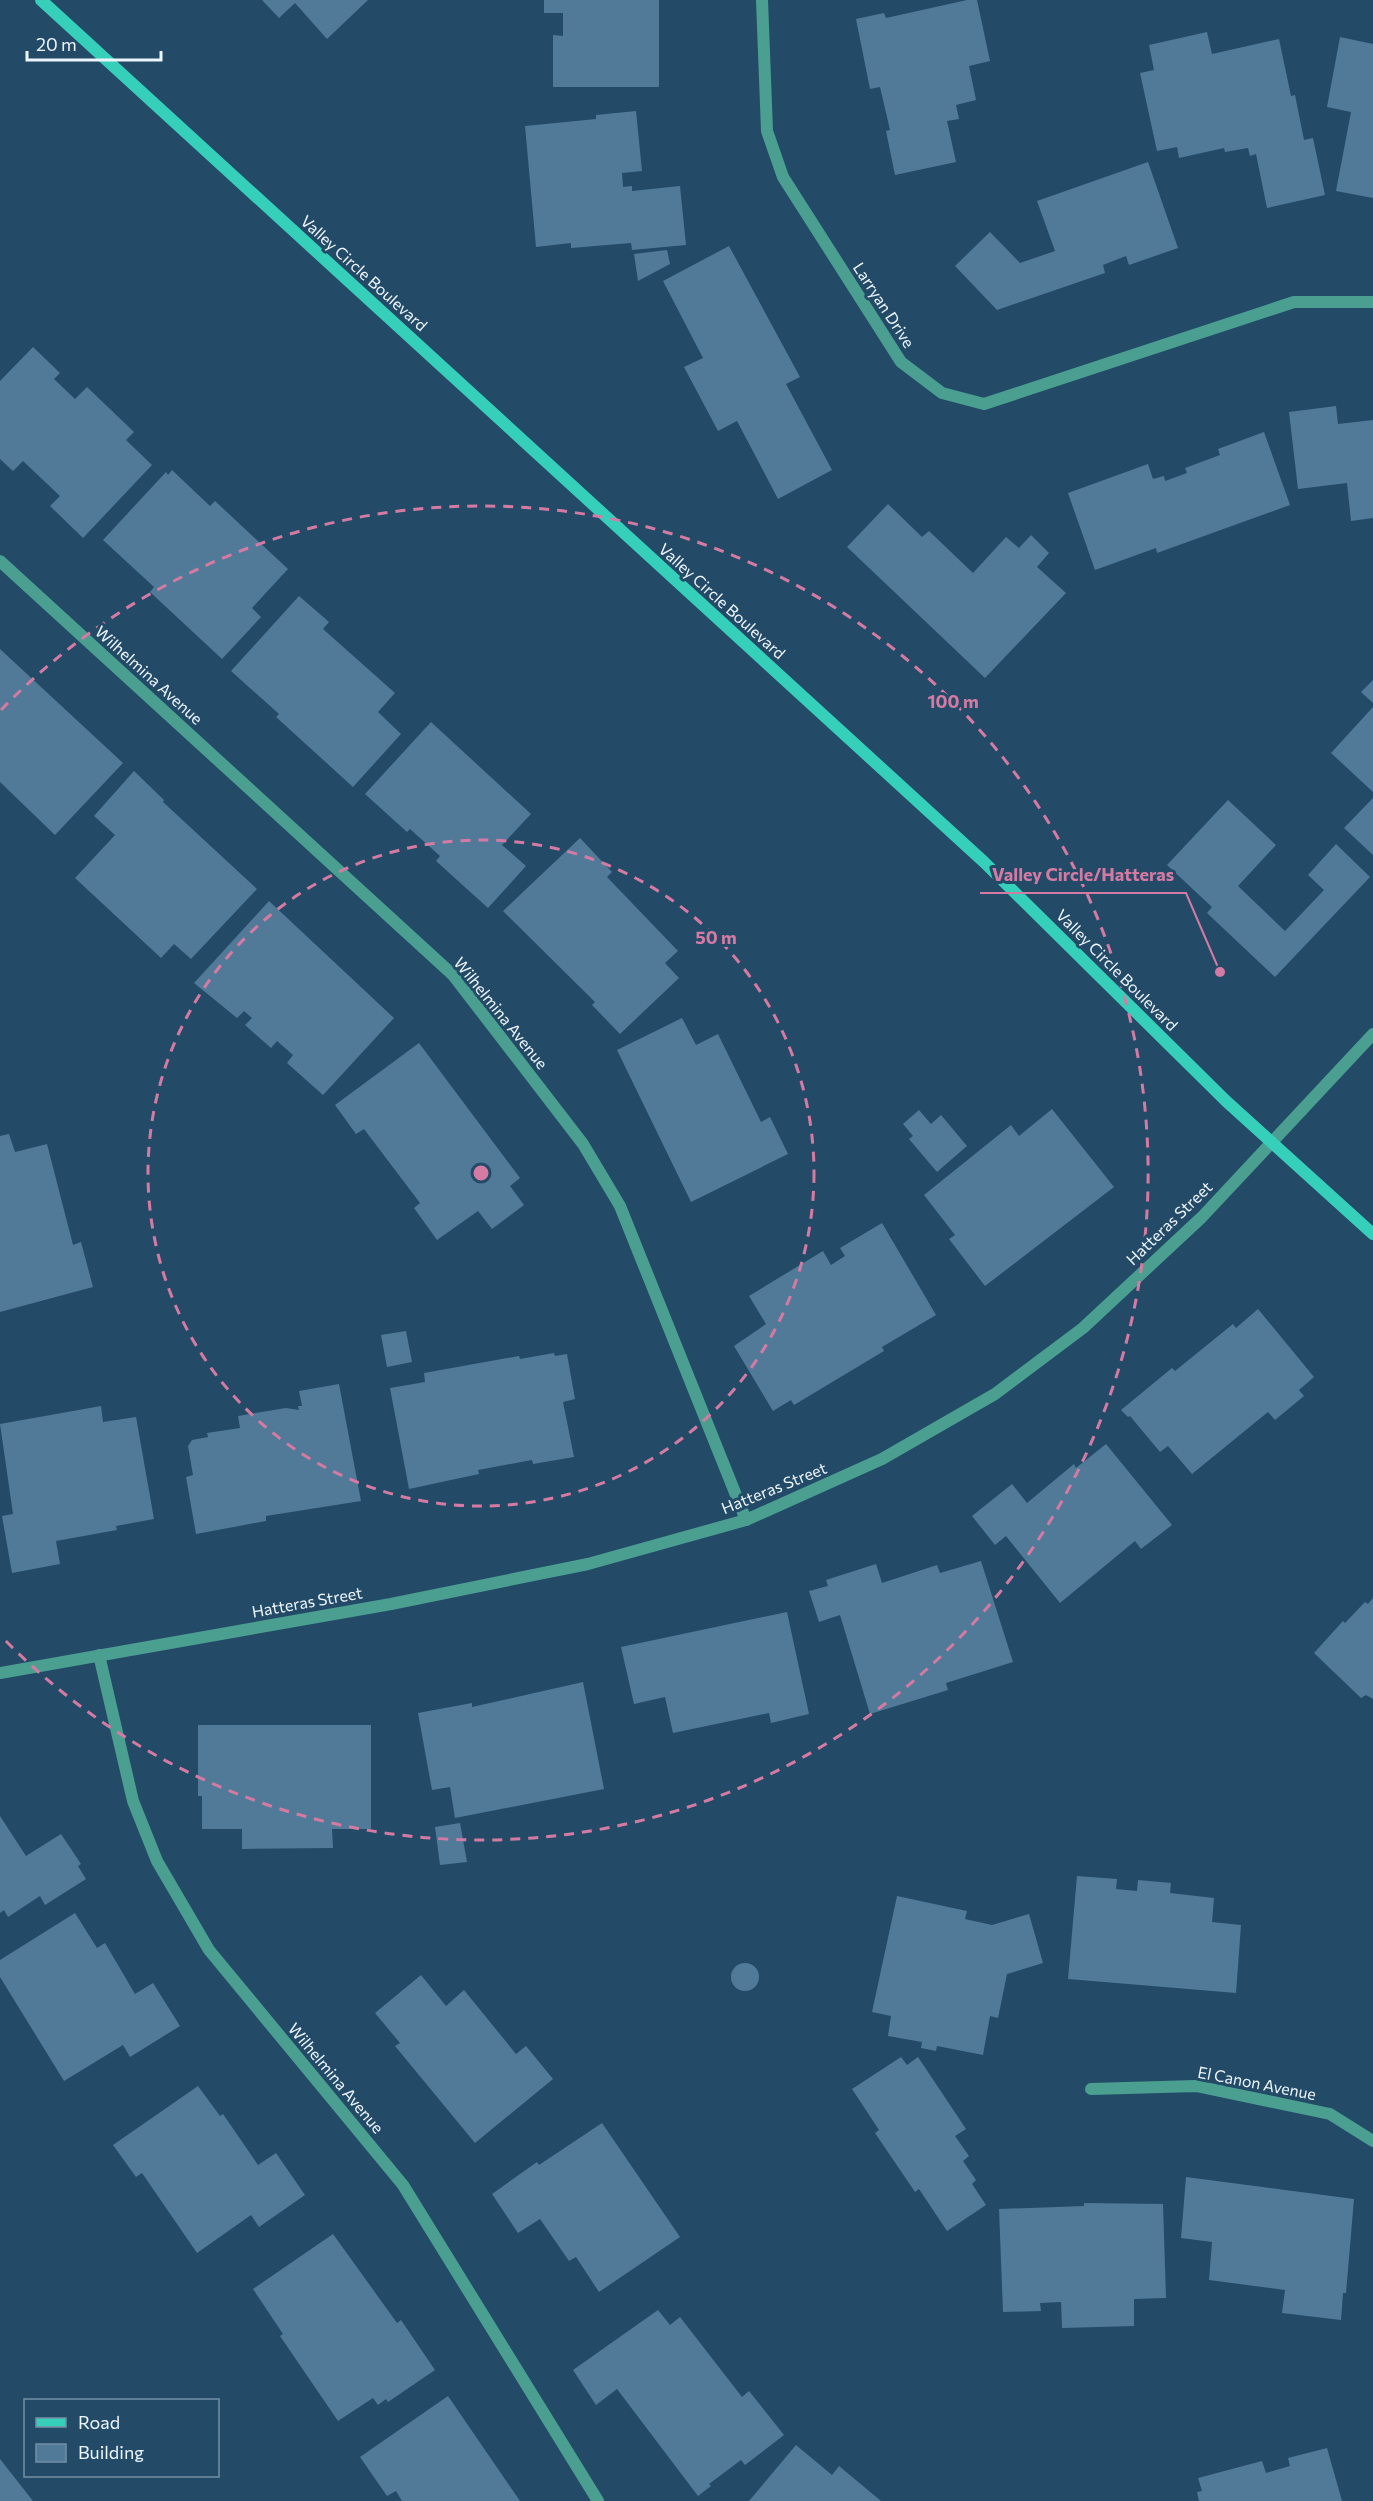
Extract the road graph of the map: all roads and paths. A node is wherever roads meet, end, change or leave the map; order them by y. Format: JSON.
{"nodes":[{"id":1,"x":41,"y":0,"type":"edge"},
{"id":2,"x":762,"y":0,"type":"edge"},
{"id":3,"x":1373,"y":302,"type":"edge"},
{"id":4,"x":0,"y":561,"type":"edge"},
{"id":5,"x":1373,"y":1034,"type":"edge"},
{"id":6,"x":1270,"y":1143,"type":"junction"},
{"id":7,"x":1373,"y":1234,"type":"edge"},
{"id":8,"x":746,"y":1520,"type":"junction"},
{"id":9,"x":99,"y":1655,"type":"junction"},
{"id":10,"x":0,"y":1673,"type":"edge"},
{"id":11,"x":1091,"y":2089,"type":"dead end"},
{"id":12,"x":1373,"y":2141,"type":"edge"},
{"id":13,"x":598,"y":2501,"type":"edge"}],
"edges":[{"from":1,"to":6,"type":"main road","name":"Valley Circle Boulevard"},
{"from":2,"to":3,"type":"street","name":"Larryan Drive"},
{"from":4,"to":8,"type":"street","name":"Wilhelmina Avenue"},
{"from":5,"to":6,"type":"street","name":"Hatteras Street"},
{"from":6,"to":7,"type":"main road","name":"Valley Circle Boulevard"},
{"from":6,"to":8,"type":"street","name":"Hatteras Street"},
{"from":8,"to":9,"type":"street","name":"Hatteras Street"},
{"from":9,"to":10,"type":"street","name":"Hatteras Street"},
{"from":9,"to":13,"type":"street","name":"Wilhelmina Avenue"},
{"from":11,"to":12,"type":"street","name":"El Canon Avenue"}]}
